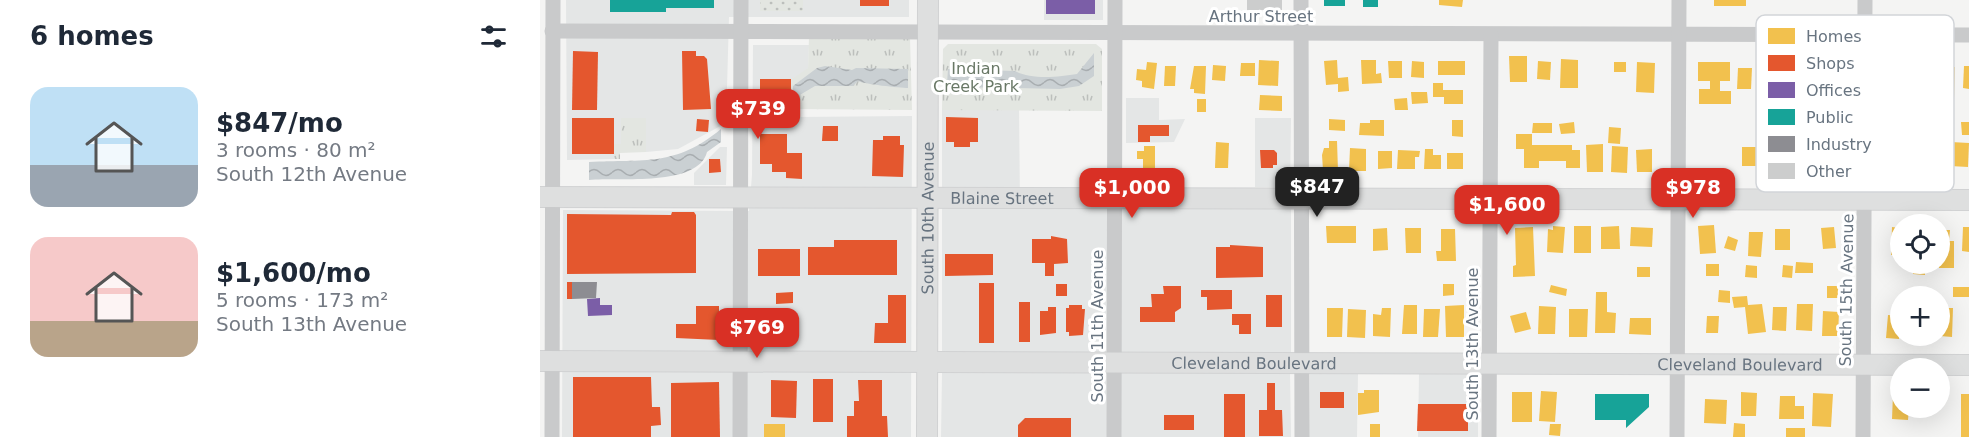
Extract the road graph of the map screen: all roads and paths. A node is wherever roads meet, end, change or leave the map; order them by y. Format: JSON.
{"nodes":[{"id":1,"x":553,"y":0,"type":"edge"},
{"id":2,"x":741,"y":0,"type":"edge"},
{"id":3,"x":928,"y":0,"type":"edge"},
{"id":4,"x":1115,"y":0,"type":"edge"},
{"id":5,"x":1301,"y":0,"type":"edge"},
{"id":6,"x":1679,"y":0,"type":"edge"},
{"id":7,"x":929,"y":30,"type":"junction"},
{"id":8,"x":741,"y":33,"type":"junction"},
{"id":9,"x":1115,"y":33,"type":"junction"},
{"id":10,"x":1679,"y":33,"type":"junction"},
{"id":11,"x":1756,"y":33,"type":"edge"},
{"id":12,"x":548,"y":34,"type":"edge"},
{"id":13,"x":1302,"y":35,"type":"junction"},
{"id":14,"x":1491,"y":35,"type":"junction"},
{"id":15,"x":1865,"y":192,"type":"edge"},
{"id":16,"x":546,"y":197,"type":"edge"},
{"id":17,"x":1115,"y":197,"type":"junction"},
{"id":18,"x":1490,"y":198,"type":"junction"},
{"id":19,"x":741,"y":199,"type":"junction"},
{"id":20,"x":927,"y":199,"type":"junction"},
{"id":21,"x":1300,"y":199,"type":"junction"},
{"id":22,"x":1865,"y":199,"type":"junction"},
{"id":23,"x":1676,"y":200,"type":"junction"},
{"id":24,"x":1969,"y":200,"type":"edge"},
{"id":25,"x":546,"y":361,"type":"edge"},
{"id":26,"x":1678,"y":363,"type":"junction"},
{"id":27,"x":741,"y":364,"type":"junction"},
{"id":28,"x":927,"y":364,"type":"junction"},
{"id":29,"x":1115,"y":364,"type":"junction"},
{"id":30,"x":1302,"y":364,"type":"junction"},
{"id":31,"x":1489,"y":365,"type":"junction"},
{"id":32,"x":1863,"y":365,"type":"junction"},
{"id":33,"x":1969,"y":365,"type":"edge"},
{"id":34,"x":552,"y":437,"type":"edge"},
{"id":35,"x":740,"y":437,"type":"edge"},
{"id":36,"x":927,"y":437,"type":"edge"},
{"id":37,"x":1114,"y":437,"type":"edge"},
{"id":38,"x":1302,"y":437,"type":"edge"},
{"id":39,"x":1489,"y":437,"type":"edge"},
{"id":40,"x":1677,"y":437,"type":"edge"},
{"id":41,"x":1863,"y":437,"type":"edge"}],
"edges":[{"from":1,"to":12,"type":"street"},
{"from":2,"to":8,"type":"street"},
{"from":3,"to":7,"type":"main road","name":"South 10th Avenue"},
{"from":4,"to":9,"type":"street","name":"South 11th Avenue"},
{"from":5,"to":13,"type":"street"},
{"from":6,"to":10,"type":"street"},
{"from":7,"to":8,"type":"street","name":"Arthur Street"},
{"from":7,"to":9,"type":"street","name":"Arthur Street"},
{"from":7,"to":20,"type":"main road","name":"South 10th Avenue"},
{"from":8,"to":12,"type":"street","name":"Arthur Street"},
{"from":8,"to":19,"type":"street"},
{"from":9,"to":13,"type":"street","name":"Arthur Street"},
{"from":9,"to":17,"type":"street","name":"South 11th Avenue"},
{"from":10,"to":11,"type":"street","name":"Arthur Street"},
{"from":10,"to":14,"type":"street","name":"Arthur Street"},
{"from":10,"to":23,"type":"street"},
{"from":12,"to":16,"type":"street"},
{"from":13,"to":14,"type":"street","name":"Arthur Street"},
{"from":13,"to":21,"type":"street"},
{"from":14,"to":18,"type":"street","name":"South 13th Avenue"},
{"from":15,"to":22,"type":"street","name":"South 15th Avenue"},
{"from":16,"to":19,"type":"main road","name":"Blaine Street"},
{"from":16,"to":25,"type":"street"},
{"from":17,"to":20,"type":"main road","name":"Blaine Street"},
{"from":17,"to":21,"type":"main road","name":"Blaine Street"},
{"from":17,"to":29,"type":"street","name":"South 11th Avenue"},
{"from":18,"to":21,"type":"main road","name":"Blaine Street"},
{"from":18,"to":23,"type":"main road","name":"Blaine Street"},
{"from":18,"to":31,"type":"street","name":"South 13th Avenue"},
{"from":19,"to":20,"type":"main road","name":"Blaine Street"},
{"from":19,"to":27,"type":"street"},
{"from":20,"to":28,"type":"main road","name":"South 10th Avenue"},
{"from":21,"to":30,"type":"street"},
{"from":22,"to":23,"type":"main road","name":"Blaine Street"},
{"from":22,"to":24,"type":"main road","name":"Blaine Street"},
{"from":22,"to":32,"type":"street","name":"South 15th Avenue"},
{"from":23,"to":26,"type":"street"},
{"from":25,"to":27,"type":"main road","name":"Cleveland Boulevard"},
{"from":25,"to":34,"type":"street"},
{"from":26,"to":31,"type":"main road","name":"Cleveland Boulevard"},
{"from":26,"to":32,"type":"main road","name":"Cleveland Boulevard"},
{"from":26,"to":40,"type":"street"},
{"from":27,"to":28,"type":"main road","name":"Cleveland Boulevard"},
{"from":27,"to":35,"type":"street"},
{"from":28,"to":29,"type":"main road","name":"Cleveland Boulevard"},
{"from":28,"to":36,"type":"main road","name":"South 10th Avenue"},
{"from":29,"to":30,"type":"main road","name":"Cleveland Boulevard"},
{"from":29,"to":37,"type":"street","name":"South 11th Avenue"},
{"from":30,"to":31,"type":"main road","name":"Cleveland Boulevard"},
{"from":30,"to":38,"type":"street"},
{"from":31,"to":39,"type":"street","name":"South 13th Avenue"},
{"from":32,"to":33,"type":"main road","name":"Cleveland Boulevard"},
{"from":32,"to":41,"type":"street","name":"South 15th Avenue"}]}
